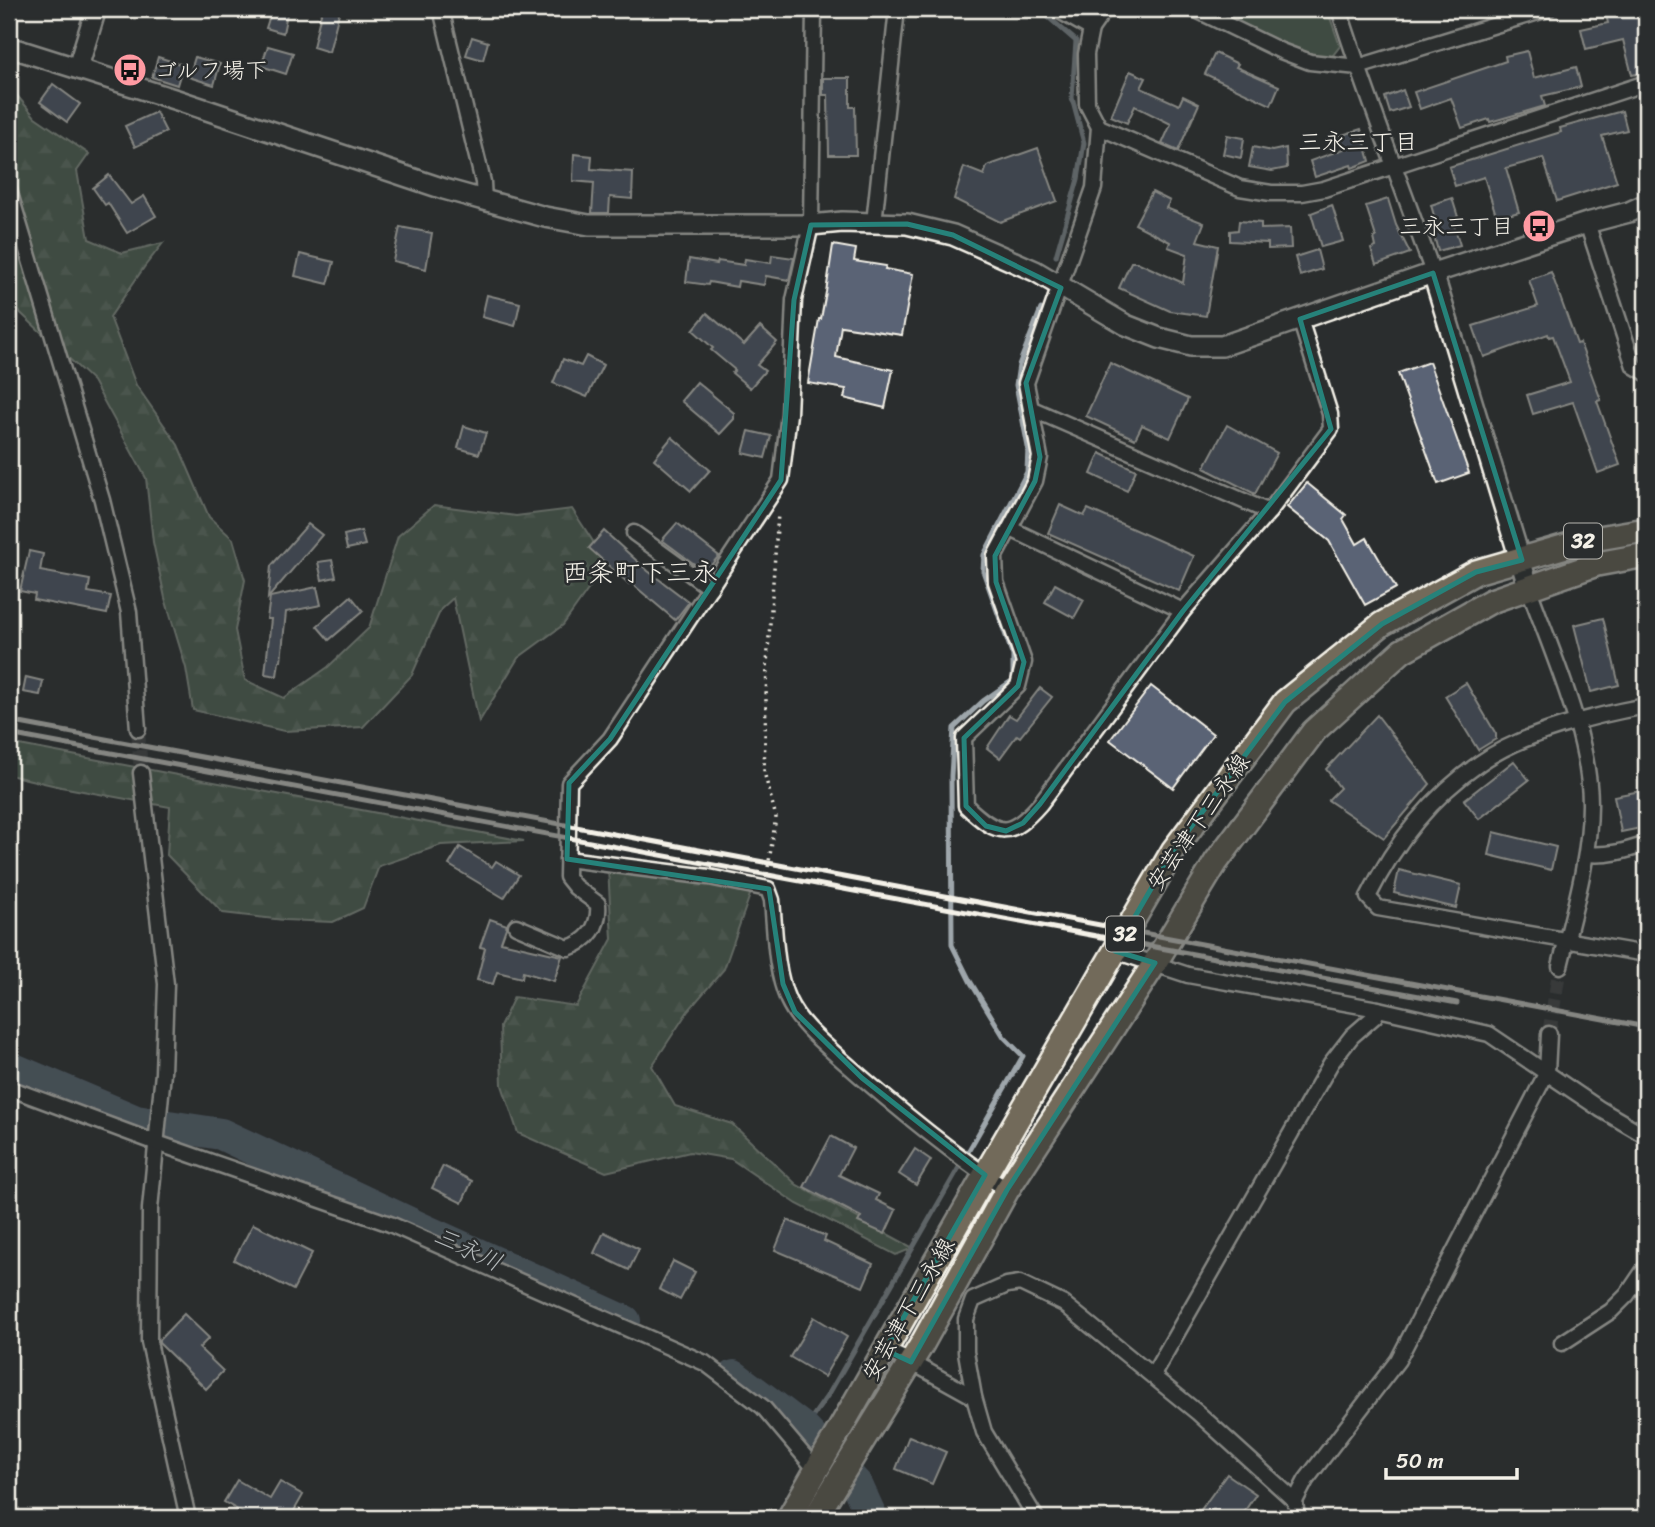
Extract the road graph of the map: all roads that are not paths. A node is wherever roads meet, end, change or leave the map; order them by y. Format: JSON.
{"nodes":[{"id":1,"x":96,"y":9,"type":"edge"},
{"id":2,"x":441,"y":9,"type":"edge"},
{"id":3,"x":814,"y":9,"type":"edge"},
{"id":4,"x":897,"y":9,"type":"edge"},
{"id":5,"x":1056,"y":9,"type":"edge"},
{"id":6,"x":1105,"y":9,"type":"edge"},
{"id":7,"x":1194,"y":9,"type":"edge"},
{"id":8,"x":1339,"y":9,"type":"edge"},
{"id":9,"x":1548,"y":9,"type":"edge"},
{"id":10,"x":1091,"y":29,"type":"junction"},
{"id":11,"x":9,"y":47,"type":"edge"},
{"id":12,"x":1358,"y":67,"type":"junction"},
{"id":13,"x":78,"y":68,"type":"junction"},
{"id":14,"x":1646,"y":83,"type":"edge"},
{"id":15,"x":1099,"y":127,"type":"junction"},
{"id":16,"x":1396,"y":166,"type":"junction"},
{"id":17,"x":9,"y":190,"type":"edge"},
{"id":18,"x":484,"y":202,"type":"junction"},
{"id":19,"x":1646,"y":204,"type":"edge"},
{"id":20,"x":874,"y":223,"type":"junction"},
{"id":21,"x":1587,"y":223,"type":"junction"},
{"id":22,"x":811,"y":225,"type":"junction"},
{"id":23,"x":1433,"y":273,"type":"junction"},
{"id":24,"x":1060,"y":288,"type":"junction"},
{"id":25,"x":1300,"y":319,"type":"junction"},
{"id":26,"x":1646,"y":373,"type":"edge"},
{"id":27,"x":1032,"y":409,"type":"junction"},
{"id":28,"x":1269,"y":512,"type":"junction"},
{"id":29,"x":1011,"y":529,"type":"junction"},
{"id":30,"x":1646,"y":530,"type":"edge"},
{"id":31,"x":634,"y":533,"type":"dead end"},
{"id":32,"x":1646,"y":555,"type":"edge"},
{"id":33,"x":1522,"y":560,"type":"junction"},
{"id":34,"x":710,"y":588,"type":"junction"},
{"id":35,"x":1530,"y":589,"type":"junction"},
{"id":36,"x":1183,"y":611,"type":"junction"},
{"id":37,"x":1646,"y":706,"type":"edge"},
{"id":38,"x":1577,"y":723,"type":"junction"},
{"id":39,"x":138,"y":729,"type":"tunnel mouth"},
{"id":40,"x":141,"y":773,"type":"tunnel mouth"},
{"id":41,"x":1646,"y":844,"type":"edge"},
{"id":42,"x":1587,"y":853,"type":"junction"},
{"id":43,"x":567,"y":859,"type":"junction"},
{"id":44,"x":516,"y":926,"type":"dead end"},
{"id":45,"x":1566,"y":939,"type":"junction"},
{"id":46,"x":1115,"y":951,"type":"junction"},
{"id":47,"x":1646,"y":954,"type":"edge"},
{"id":48,"x":1155,"y":963,"type":"junction"},
{"id":49,"x":1560,"y":966,"type":"tunnel mouth"},
{"id":50,"x":1378,"y":1009,"type":"junction"},
{"id":51,"x":1549,"y":1034,"type":"tunnel mouth"},
{"id":52,"x":1547,"y":1072,"type":"junction"},
{"id":53,"x":9,"y":1088,"type":"edge"},
{"id":54,"x":1646,"y":1136,"type":"edge"},
{"id":55,"x":157,"y":1138,"type":"junction"},
{"id":56,"x":977,"y":1169,"type":"junction"},
{"id":57,"x":1007,"y":1190,"type":"junction"},
{"id":58,"x":1646,"y":1267,"type":"edge"},
{"id":59,"x":1562,"y":1343,"type":"dead end"},
{"id":60,"x":885,"y":1350,"type":"junction"},
{"id":61,"x":911,"y":1362,"type":"junction"},
{"id":62,"x":1153,"y":1375,"type":"junction"},
{"id":63,"x":974,"y":1397,"type":"junction"},
{"id":64,"x":817,"y":1471,"type":"junction"},
{"id":65,"x":1295,"y":1501,"type":"junction"},
{"id":66,"x":188,"y":1518,"type":"edge"},
{"id":67,"x":789,"y":1518,"type":"edge"},
{"id":68,"x":816,"y":1518,"type":"edge"},
{"id":69,"x":1036,"y":1518,"type":"edge"},
{"id":70,"x":1297,"y":1518,"type":"edge"}],
"edges":[{"from":1,"to":13,"type":"street"},
{"from":2,"to":18,"type":"street"},
{"from":3,"to":22,"type":"street"},
{"from":4,"to":20,"type":"street"},
{"from":5,"to":10,"type":"street"},
{"from":6,"to":10,"type":"street"},
{"from":7,"to":12,"type":"street"},
{"from":8,"to":12,"type":"street"},
{"from":9,"to":12,"type":"street"},
{"from":10,"to":15,"type":"street"},
{"from":11,"to":13,"type":"street"},
{"from":12,"to":16,"type":"street"},
{"from":13,"to":18,"type":"street"},
{"from":14,"to":16,"type":"street"},
{"from":15,"to":16,"type":"street"},
{"from":15,"to":24,"type":"street"},
{"from":16,"to":23,"type":"street"},
{"from":17,"to":39,"type":"street"},
{"from":18,"to":22,"type":"street"},
{"from":19,"to":21,"type":"street"},
{"from":20,"to":22,"type":"street"},
{"from":20,"to":24,"type":"street"},
{"from":21,"to":23,"type":"street"},
{"from":21,"to":26,"type":"street"},
{"from":22,"to":34,"type":"street"},
{"from":23,"to":25,"type":"street"},
{"from":23,"to":33,"type":"street"},
{"from":24,"to":25,"type":"street"},
{"from":24,"to":27,"type":"street"},
{"from":25,"to":28,"type":"street"},
{"from":27,"to":28,"type":"street"},
{"from":27,"to":29,"type":"street"},
{"from":28,"to":36,"type":"street"},
{"from":29,"to":36,"type":"street"},
{"from":29,"to":36,"type":"street"},
{"from":30,"to":33,"type":"main road","name":"安芸津下三永線","number":"32"},
{"from":31,"to":34,"type":"street"},
{"from":32,"to":35,"type":"main road","name":"安芸津下三永線","number":"32"},
{"from":33,"to":35,"type":"street"},
{"from":33,"to":46,"type":"main road","name":"安芸津下三永線","number":"32"},
{"from":34,"to":43,"type":"street"},
{"from":35,"to":38,"type":"street"},
{"from":35,"to":48,"type":"main road","name":"安芸津下三永線","number":"32"},
{"from":37,"to":38,"type":"street"},
{"from":38,"to":42,"type":"street"},
{"from":38,"to":45,"type":"street"},
{"from":40,"to":55,"type":"street"},
{"from":41,"to":42,"type":"street"},
{"from":42,"to":45,"type":"street"},
{"from":43,"to":44,"type":"street"},
{"from":43,"to":56,"type":"street"},
{"from":45,"to":47,"type":"street"},
{"from":45,"to":49,"type":"street"},
{"from":46,"to":48,"type":"street"},
{"from":46,"to":56,"type":"main road","name":"安芸津下三永線","number":"32"},
{"from":48,"to":50,"type":"street"},
{"from":48,"to":57,"type":"main road","name":"安芸津下三永線","number":"32"},
{"from":50,"to":52,"type":"street"},
{"from":50,"to":62,"type":"street"},
{"from":51,"to":52,"type":"street"},
{"from":52,"to":54,"type":"street"},
{"from":52,"to":65,"type":"street"},
{"from":53,"to":55,"type":"street"},
{"from":55,"to":64,"type":"street"},
{"from":55,"to":66,"type":"street"},
{"from":56,"to":57,"type":"street"},
{"from":56,"to":60,"type":"main road","name":"安芸津下三永線","number":"32"},
{"from":57,"to":61,"type":"main road","name":"安芸津下三永線","number":"32"},
{"from":58,"to":59,"type":"street"},
{"from":60,"to":61,"type":"street"},
{"from":60,"to":64,"type":"main road","name":"安芸津下三永線","number":"32"},
{"from":61,"to":63,"type":"street"},
{"from":61,"to":68,"type":"main road","name":"安芸津下三永線","number":"32"},
{"from":62,"to":63,"type":"street"},
{"from":62,"to":65,"type":"street"},
{"from":63,"to":69,"type":"street"},
{"from":64,"to":67,"type":"main road","name":"安芸津下三永線","number":"32"},
{"from":65,"to":70,"type":"street"}]}
